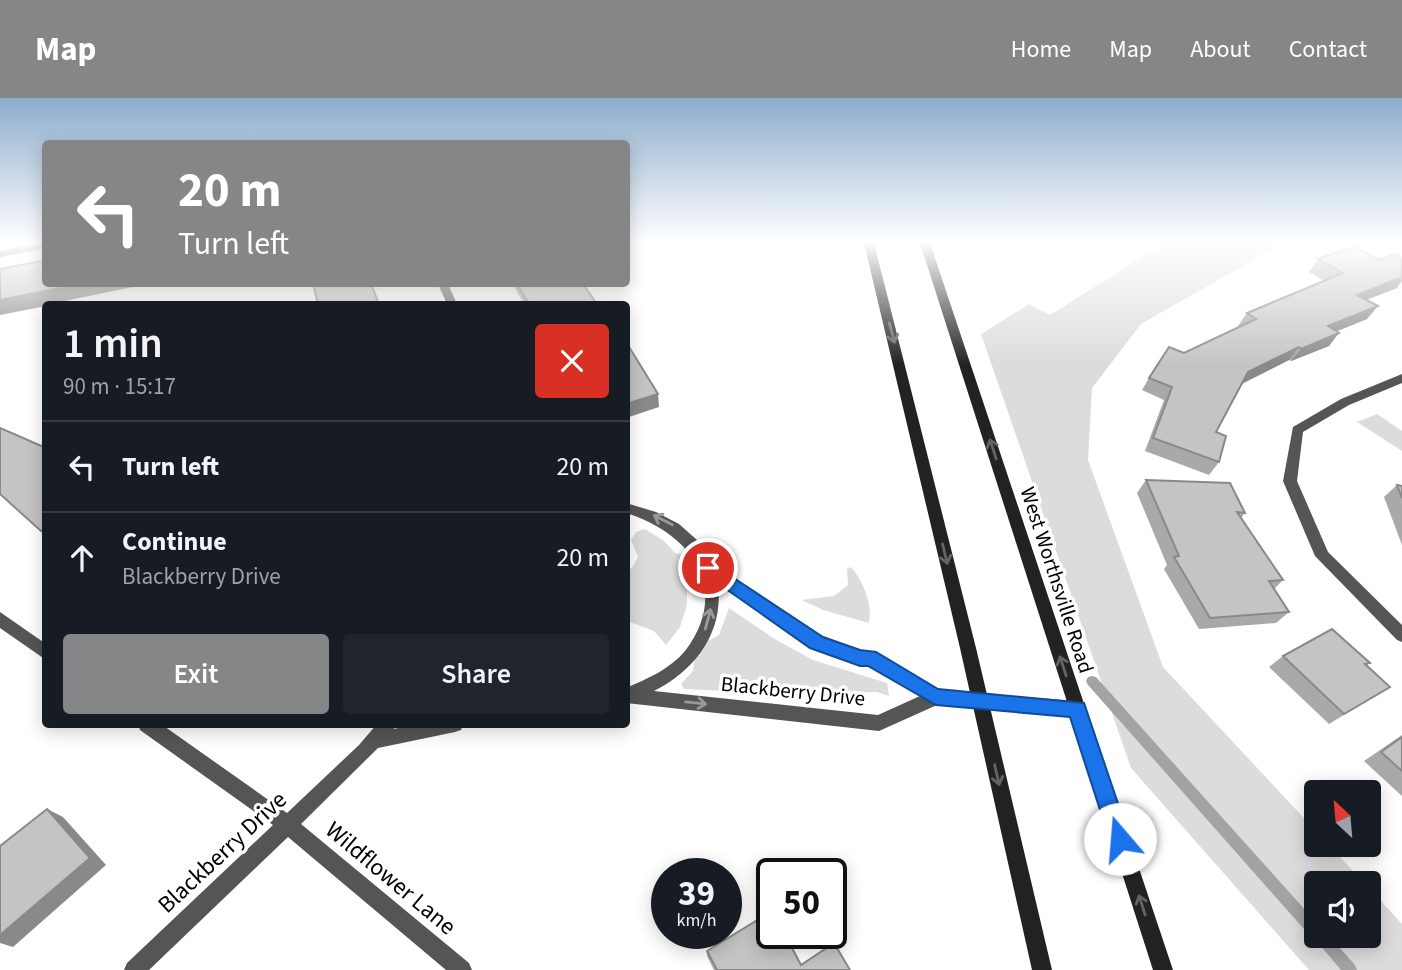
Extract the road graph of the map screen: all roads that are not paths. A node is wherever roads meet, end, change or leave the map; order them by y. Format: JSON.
{"nodes":[{"id":1,"x":879,"y":284,"type":"edge"},
{"id":2,"x":938,"y":284,"type":"edge"},
{"id":3,"x":1402,"y":378,"type":"edge"},
{"id":4,"x":630,"y":509,"type":"edge"},
{"id":5,"x":708,"y":568,"type":"junction"},
{"id":6,"x":0,"y":619,"type":"edge"},
{"id":7,"x":1402,"y":635,"type":"edge"},
{"id":8,"x":42,"y":650,"type":"edge"},
{"id":9,"x":630,"y":695,"type":"edge"},
{"id":10,"x":630,"y":696,"type":"edge"},
{"id":11,"x":936,"y":697,"type":"junction"},
{"id":12,"x":980,"y":701,"type":"junction"},
{"id":13,"x":1077,"y":709,"type":"junction"},
{"id":14,"x":152,"y":728,"type":"edge"},
{"id":15,"x":385,"y":728,"type":"edge"},
{"id":16,"x":436,"y":728,"type":"edge"},
{"id":17,"x":375,"y":741,"type":"junction"},
{"id":18,"x":288,"y":825,"type":"junction"},
{"id":19,"x":134,"y":970,"type":"edge"},
{"id":20,"x":462,"y":970,"type":"edge"},
{"id":21,"x":1042,"y":970,"type":"edge"},
{"id":22,"x":1163,"y":970,"type":"edge"}],
"edges":[{"from":1,"to":12,"type":"main road","one_way":true},
{"from":13,"to":2,"type":"main road","name":"West Worthsville Road","one_way":true},
{"from":3,"to":7,"type":"street"},
{"from":5,"to":4,"type":"street","name":"Blackberry Drive","one_way":true},
{"from":9,"to":5,"type":"street","name":"Blackberry Drive","one_way":true},
{"from":5,"to":11,"type":"street","name":"Blackberry Drive"},
{"from":6,"to":8,"type":"street"},
{"from":10,"to":11,"type":"street","name":"Blackberry Drive","one_way":true},
{"from":11,"to":12,"type":"street"},
{"from":12,"to":13,"type":"street"},
{"from":12,"to":21,"type":"main road","one_way":true},
{"from":22,"to":13,"type":"main road","name":"West Worthsville Road","one_way":true},
{"from":14,"to":18,"type":"street","name":"Wildflower Lane"},
{"from":15,"to":17,"type":"street","name":"Blackberry Drive"},
{"from":16,"to":17,"type":"street"},
{"from":17,"to":18,"type":"street","name":"Blackberry Drive"},
{"from":18,"to":19,"type":"street","name":"Blackberry Drive"},
{"from":18,"to":20,"type":"street","name":"Wildflower Lane"}]}
